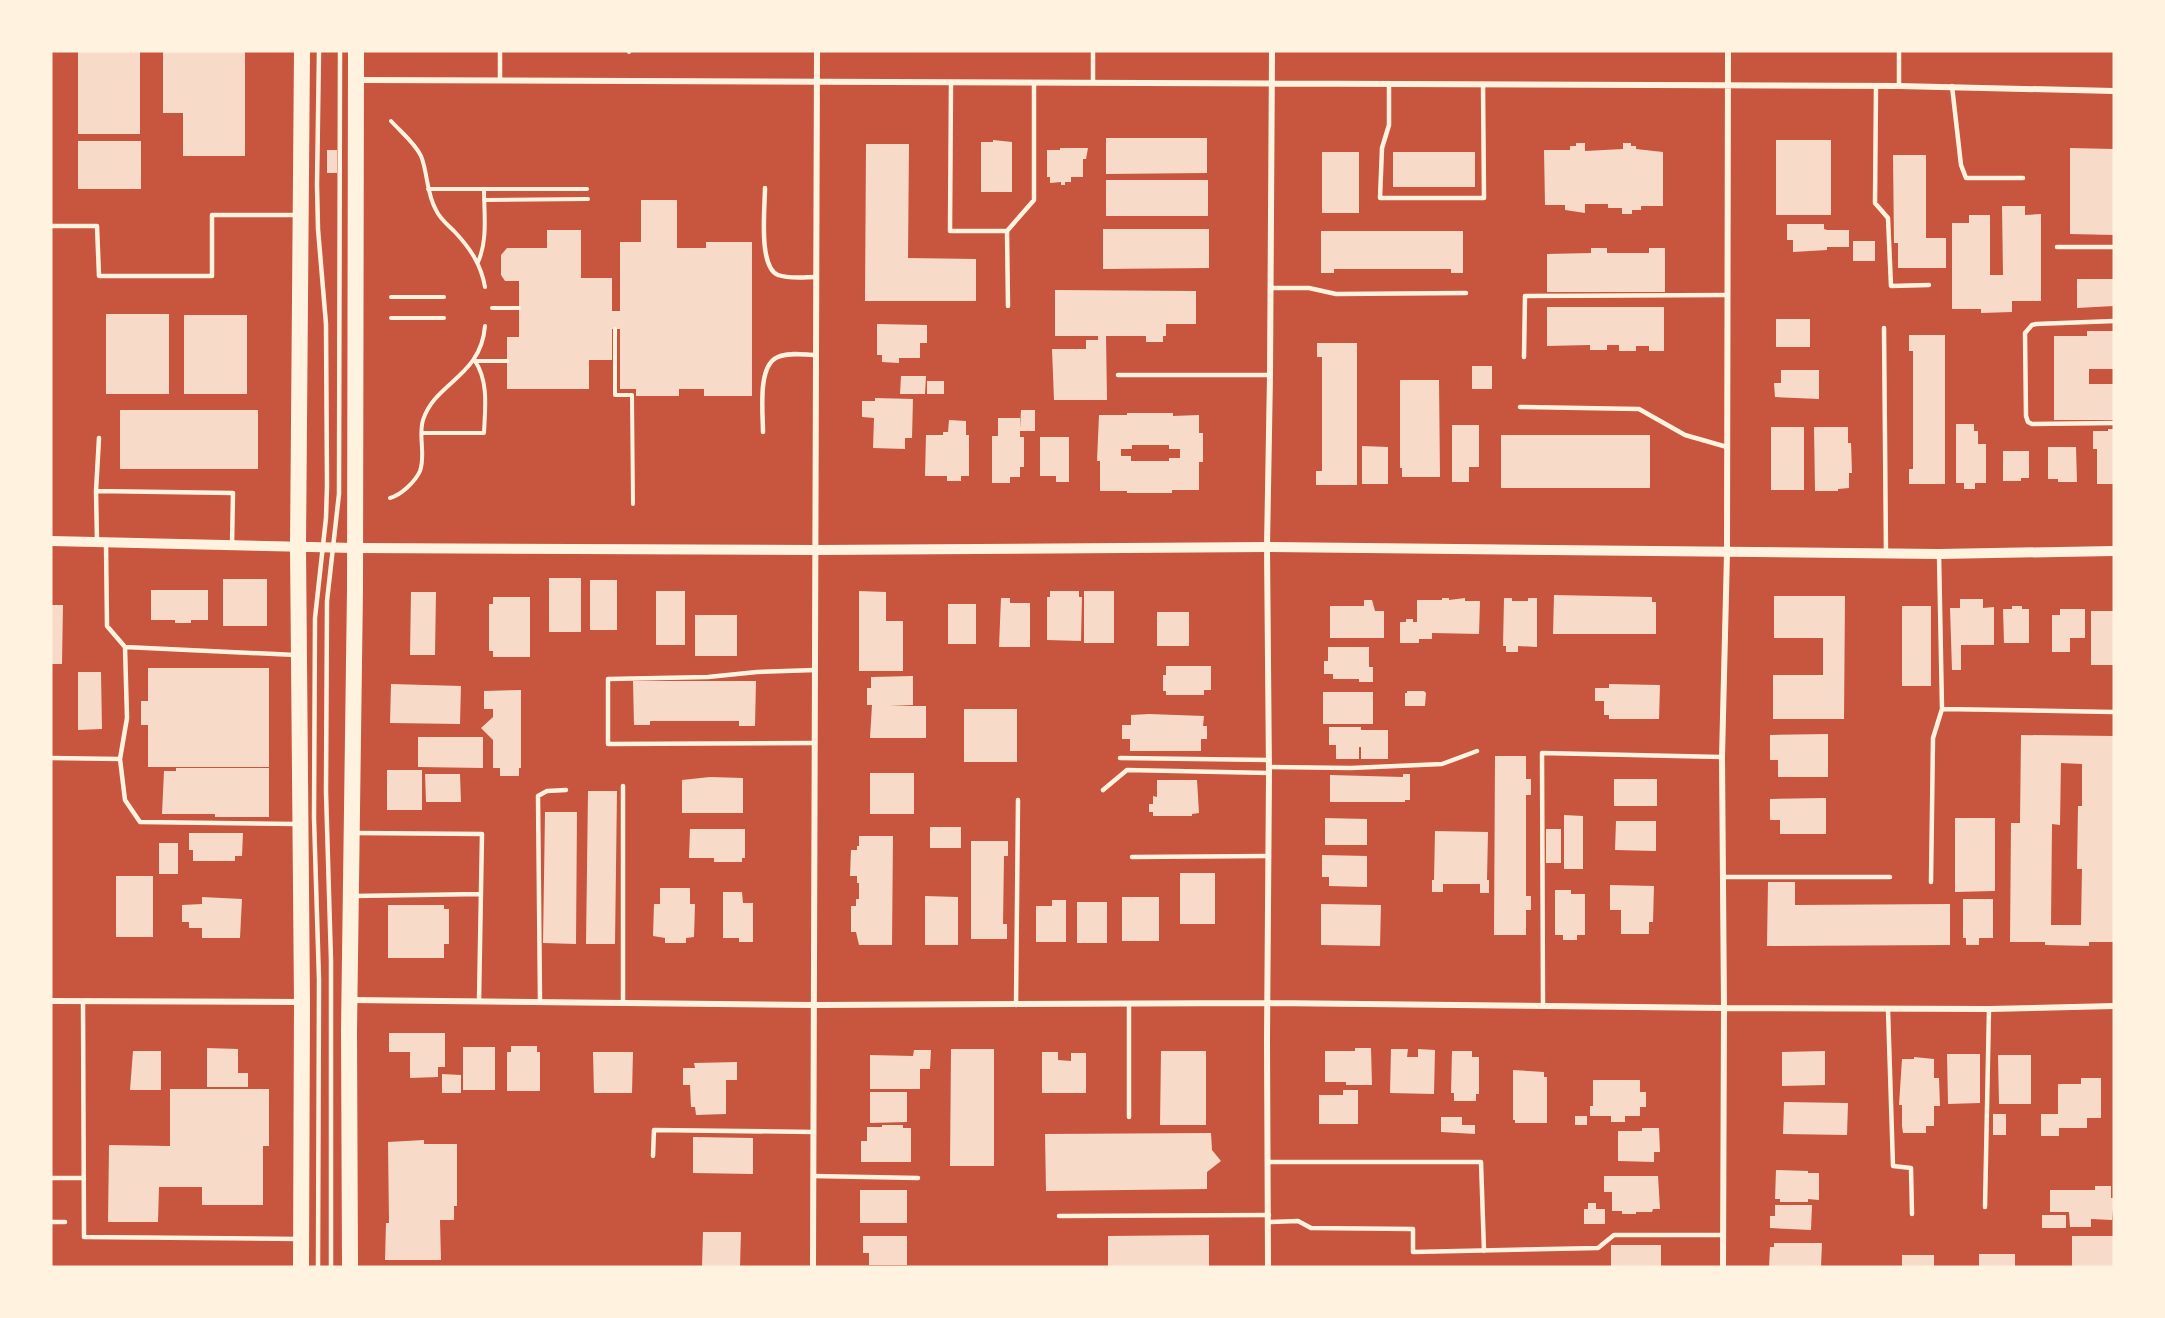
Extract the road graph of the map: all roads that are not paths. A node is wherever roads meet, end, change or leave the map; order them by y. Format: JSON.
{"nodes":[{"id":1,"x":302,"y":51,"type":"edge"},
{"id":2,"x":319,"y":51,"type":"edge"},
{"id":3,"x":340,"y":51,"type":"edge"},
{"id":4,"x":356,"y":51,"type":"edge"},
{"id":5,"x":500,"y":51,"type":"edge"},
{"id":6,"x":817,"y":51,"type":"edge"},
{"id":7,"x":1093,"y":51,"type":"edge"},
{"id":8,"x":1272,"y":51,"type":"edge"},
{"id":9,"x":1728,"y":51,"type":"edge"},
{"id":10,"x":1899,"y":51,"type":"edge"},
{"id":11,"x":356,"y":80,"type":"junction"},
{"id":12,"x":500,"y":80,"type":"junction"},
{"id":13,"x":817,"y":81,"type":"junction"},
{"id":14,"x":951,"y":82,"type":"junction"},
{"id":15,"x":1034,"y":82,"type":"junction"},
{"id":16,"x":1093,"y":83,"type":"junction"},
{"id":17,"x":1272,"y":83,"type":"junction"},
{"id":18,"x":1389,"y":84,"type":"junction"},
{"id":19,"x":1482,"y":84,"type":"junction"},
{"id":20,"x":1728,"y":85,"type":"junction"},
{"id":21,"x":1876,"y":86,"type":"junction"},
{"id":22,"x":1899,"y":86,"type":"junction"},
{"id":23,"x":1952,"y":86,"type":"junction"},
{"id":24,"x":2114,"y":91,"type":"edge"},
{"id":25,"x":2023,"y":178,"type":"dead end"},
{"id":26,"x":765,"y":188,"type":"dead end"},
{"id":27,"x":301,"y":215,"type":"junction"},
{"id":28,"x":51,"y":226,"type":"edge"},
{"id":29,"x":1007,"y":231,"type":"junction"},
{"id":30,"x":2057,"y":247,"type":"dead end"},
{"id":31,"x":2114,"y":247,"type":"edge"},
{"id":32,"x":816,"y":277,"type":"junction"},
{"id":33,"x":1929,"y":285,"type":"dead end"},
{"id":34,"x":1270,"y":288,"type":"junction"},
{"id":35,"x":1466,"y":293,"type":"dead end"},
{"id":36,"x":1727,"y":295,"type":"junction"},
{"id":37,"x":1008,"y":306,"type":"dead end"},
{"id":38,"x":2114,"y":321,"type":"edge"},
{"id":39,"x":1884,"y":328,"type":"dead end"},
{"id":40,"x":816,"y":355,"type":"junction"},
{"id":41,"x":1524,"y":357,"type":"dead end"},
{"id":42,"x":1118,"y":375,"type":"dead end"},
{"id":43,"x":1270,"y":375,"type":"junction"},
{"id":44,"x":1520,"y":408,"type":"dead end"},
{"id":45,"x":2114,"y":423,"type":"edge"},
{"id":46,"x":763,"y":432,"type":"dead end"},
{"id":47,"x":99,"y":438,"type":"dead end"},
{"id":48,"x":1727,"y":447,"type":"junction"},
{"id":49,"x":96,"y":491,"type":"junction"},
{"id":50,"x":51,"y":541,"type":"edge"},
{"id":51,"x":102,"y":541,"type":"junction"},
{"id":52,"x":232,"y":546,"type":"junction"},
{"id":53,"x":298,"y":547,"type":"junction"},
{"id":54,"x":328,"y":547,"type":"junction"},
{"id":55,"x":1266,"y":547,"type":"junction"},
{"id":56,"x":355,"y":548,"type":"junction"},
{"id":57,"x":816,"y":550,"type":"junction"},
{"id":58,"x":2114,"y":550,"type":"edge"},
{"id":59,"x":1727,"y":553,"type":"junction"},
{"id":60,"x":1886,"y":554,"type":"junction"},
{"id":61,"x":1939,"y":554,"type":"junction"},
{"id":62,"x":125,"y":647,"type":"junction"},
{"id":63,"x":299,"y":655,"type":"junction"},
{"id":64,"x":815,"y":670,"type":"junction"},
{"id":65,"x":1942,"y":709,"type":"junction"},
{"id":66,"x":2114,"y":712,"type":"edge"},
{"id":67,"x":815,"y":743,"type":"junction"},
{"id":68,"x":1478,"y":751,"type":"dead end"},
{"id":69,"x":1722,"y":757,"type":"junction"},
{"id":70,"x":51,"y":758,"type":"edge"},
{"id":71,"x":1120,"y":758,"type":"dead end"},
{"id":72,"x":120,"y":759,"type":"junction"},
{"id":73,"x":1269,"y":767,"type":"junction"},
{"id":74,"x":623,"y":786,"type":"dead end"},
{"id":75,"x":566,"y":790,"type":"dead end"},
{"id":76,"x":1103,"y":790,"type":"dead end"},
{"id":77,"x":1018,"y":800,"type":"dead end"},
{"id":78,"x":299,"y":824,"type":"junction"},
{"id":79,"x":353,"y":833,"type":"junction"},
{"id":80,"x":1269,"y":856,"type":"junction"},
{"id":81,"x":1132,"y":857,"type":"dead end"},
{"id":82,"x":1723,"y":877,"type":"junction"},
{"id":83,"x":1890,"y":877,"type":"dead end"},
{"id":84,"x":1931,"y":882,"type":"dead end"},
{"id":85,"x":481,"y":894,"type":"junction"},
{"id":86,"x":351,"y":896,"type":"junction"},
{"id":87,"x":349,"y":1000,"type":"junction"},
{"id":88,"x":51,"y":1001,"type":"edge"},
{"id":89,"x":83,"y":1001,"type":"junction"},
{"id":90,"x":479,"y":1001,"type":"junction"},
{"id":91,"x":302,"y":1002,"type":"junction"},
{"id":92,"x":540,"y":1002,"type":"junction"},
{"id":93,"x":623,"y":1003,"type":"junction"},
{"id":94,"x":1268,"y":1003,"type":"junction"},
{"id":95,"x":815,"y":1005,"type":"junction"},
{"id":96,"x":1016,"y":1005,"type":"junction"},
{"id":97,"x":1129,"y":1005,"type":"junction"},
{"id":98,"x":1542,"y":1006,"type":"junction"},
{"id":99,"x":2114,"y":1006,"type":"edge"},
{"id":100,"x":1724,"y":1008,"type":"junction"},
{"id":101,"x":1887,"y":1009,"type":"junction"},
{"id":102,"x":1989,"y":1009,"type":"junction"},
{"id":103,"x":1129,"y":1118,"type":"dead end"},
{"id":104,"x":814,"y":1132,"type":"junction"},
{"id":105,"x":653,"y":1156,"type":"dead end"},
{"id":106,"x":1269,"y":1162,"type":"junction"},
{"id":107,"x":813,"y":1176,"type":"junction"},
{"id":108,"x":51,"y":1178,"type":"edge"},
{"id":109,"x":84,"y":1178,"type":"junction"},
{"id":110,"x":918,"y":1178,"type":"dead end"},
{"id":111,"x":1985,"y":1207,"type":"dead end"},
{"id":112,"x":1912,"y":1214,"type":"dead end"},
{"id":113,"x":1059,"y":1216,"type":"dead end"},
{"id":114,"x":1269,"y":1219,"type":"junction"},
{"id":115,"x":51,"y":1222,"type":"edge"},
{"id":116,"x":65,"y":1222,"type":"dead end"},
{"id":117,"x":1723,"y":1235,"type":"junction"},
{"id":118,"x":302,"y":1239,"type":"junction"},
{"id":119,"x":1484,"y":1251,"type":"junction"},
{"id":120,"x":301,"y":1267,"type":"edge"},
{"id":121,"x":318,"y":1267,"type":"edge"},
{"id":122,"x":331,"y":1267,"type":"edge"},
{"id":123,"x":350,"y":1267,"type":"edge"},
{"id":124,"x":813,"y":1267,"type":"edge"},
{"id":125,"x":1268,"y":1267,"type":"edge"},
{"id":126,"x":1723,"y":1267,"type":"edge"}],
"edges":[{"from":1,"to":27,"type":"highway"},
{"from":2,"to":54,"type":"lane"},
{"from":3,"to":54,"type":"lane"},
{"from":4,"to":11,"type":"highway"},
{"from":5,"to":12,"type":"lane"},
{"from":6,"to":13,"type":"street"},
{"from":7,"to":16,"type":"lane"},
{"from":8,"to":17,"type":"street"},
{"from":9,"to":20,"type":"street"},
{"from":10,"to":22,"type":"lane"},
{"from":11,"to":12,"type":"street"},
{"from":11,"to":56,"type":"highway"},
{"from":12,"to":13,"type":"street"},
{"from":13,"to":14,"type":"street"},
{"from":13,"to":32,"type":"street"},
{"from":14,"to":15,"type":"street"},
{"from":14,"to":29,"type":"lane"},
{"from":15,"to":16,"type":"street"},
{"from":15,"to":29,"type":"lane"},
{"from":16,"to":17,"type":"street"},
{"from":17,"to":18,"type":"street"},
{"from":17,"to":34,"type":"street"},
{"from":18,"to":19,"type":"street"},
{"from":18,"to":19,"type":"lane"},
{"from":19,"to":20,"type":"street"},
{"from":20,"to":21,"type":"street"},
{"from":20,"to":36,"type":"street"},
{"from":21,"to":22,"type":"street"},
{"from":21,"to":33,"type":"lane"},
{"from":22,"to":23,"type":"street"},
{"from":23,"to":24,"type":"street"},
{"from":23,"to":25,"type":"lane"},
{"from":26,"to":32,"type":"lane"},
{"from":27,"to":28,"type":"lane"},
{"from":27,"to":53,"type":"highway"},
{"from":29,"to":37,"type":"lane"},
{"from":30,"to":31,"type":"lane"},
{"from":32,"to":40,"type":"street"},
{"from":34,"to":35,"type":"lane"},
{"from":34,"to":43,"type":"street"},
{"from":36,"to":41,"type":"lane"},
{"from":36,"to":48,"type":"street"},
{"from":38,"to":45,"type":"lane"},
{"from":39,"to":60,"type":"lane"},
{"from":40,"to":46,"type":"lane"},
{"from":40,"to":57,"type":"street"},
{"from":42,"to":43,"type":"lane"},
{"from":43,"to":55,"type":"street"},
{"from":44,"to":48,"type":"lane"},
{"from":47,"to":49,"type":"lane"},
{"from":48,"to":59,"type":"street"},
{"from":49,"to":51,"type":"lane"},
{"from":49,"to":52,"type":"lane"},
{"from":50,"to":51,"type":"street"},
{"from":51,"to":52,"type":"street"},
{"from":51,"to":62,"type":"lane"},
{"from":52,"to":53,"type":"street"},
{"from":53,"to":54,"type":"street"},
{"from":53,"to":63,"type":"highway"},
{"from":54,"to":56,"type":"street"},
{"from":54,"to":121,"type":"lane"},
{"from":54,"to":122,"type":"lane"},
{"from":55,"to":57,"type":"street"},
{"from":55,"to":59,"type":"street"},
{"from":55,"to":73,"type":"street"},
{"from":56,"to":57,"type":"street"},
{"from":56,"to":79,"type":"highway"},
{"from":57,"to":64,"type":"street"},
{"from":58,"to":61,"type":"street"},
{"from":59,"to":60,"type":"street"},
{"from":59,"to":69,"type":"street"},
{"from":60,"to":61,"type":"street"},
{"from":61,"to":65,"type":"lane"},
{"from":62,"to":63,"type":"lane"},
{"from":62,"to":72,"type":"lane"},
{"from":63,"to":78,"type":"highway"},
{"from":64,"to":67,"type":"street"},
{"from":64,"to":67,"type":"lane"},
{"from":65,"to":66,"type":"lane"},
{"from":65,"to":84,"type":"lane"},
{"from":67,"to":95,"type":"street"},
{"from":68,"to":73,"type":"lane"},
{"from":69,"to":82,"type":"street"},
{"from":69,"to":98,"type":"lane"},
{"from":70,"to":72,"type":"lane"},
{"from":71,"to":73,"type":"lane"},
{"from":72,"to":78,"type":"lane"},
{"from":73,"to":76,"type":"lane"},
{"from":73,"to":80,"type":"street"},
{"from":74,"to":93,"type":"lane"},
{"from":75,"to":92,"type":"lane"},
{"from":77,"to":96,"type":"lane"},
{"from":78,"to":91,"type":"highway"},
{"from":79,"to":85,"type":"lane"},
{"from":79,"to":86,"type":"highway"},
{"from":80,"to":81,"type":"lane"},
{"from":80,"to":94,"type":"street"},
{"from":82,"to":83,"type":"lane"},
{"from":82,"to":100,"type":"street"},
{"from":85,"to":86,"type":"lane"},
{"from":85,"to":90,"type":"lane"},
{"from":86,"to":87,"type":"highway"},
{"from":87,"to":90,"type":"street"},
{"from":87,"to":123,"type":"highway"},
{"from":88,"to":89,"type":"street"},
{"from":89,"to":91,"type":"street"},
{"from":89,"to":109,"type":"lane"},
{"from":90,"to":92,"type":"street"},
{"from":91,"to":118,"type":"highway"},
{"from":92,"to":93,"type":"street"},
{"from":93,"to":95,"type":"street"},
{"from":94,"to":97,"type":"street"},
{"from":94,"to":98,"type":"street"},
{"from":94,"to":106,"type":"street"},
{"from":95,"to":96,"type":"street"},
{"from":95,"to":104,"type":"street"},
{"from":96,"to":97,"type":"street"},
{"from":97,"to":103,"type":"lane"},
{"from":98,"to":100,"type":"street"},
{"from":99,"to":102,"type":"street"},
{"from":100,"to":101,"type":"street"},
{"from":100,"to":117,"type":"street"},
{"from":101,"to":102,"type":"street"},
{"from":101,"to":112,"type":"lane"},
{"from":102,"to":111,"type":"lane"},
{"from":104,"to":105,"type":"lane"},
{"from":104,"to":107,"type":"street"},
{"from":106,"to":114,"type":"street"},
{"from":106,"to":119,"type":"lane"},
{"from":107,"to":110,"type":"lane"},
{"from":107,"to":124,"type":"street"},
{"from":108,"to":109,"type":"lane"},
{"from":109,"to":118,"type":"lane"},
{"from":113,"to":114,"type":"lane"},
{"from":114,"to":119,"type":"lane"},
{"from":114,"to":125,"type":"street"},
{"from":115,"to":116,"type":"lane"},
{"from":117,"to":119,"type":"lane"},
{"from":117,"to":126,"type":"street"},
{"from":118,"to":120,"type":"highway"}]}
